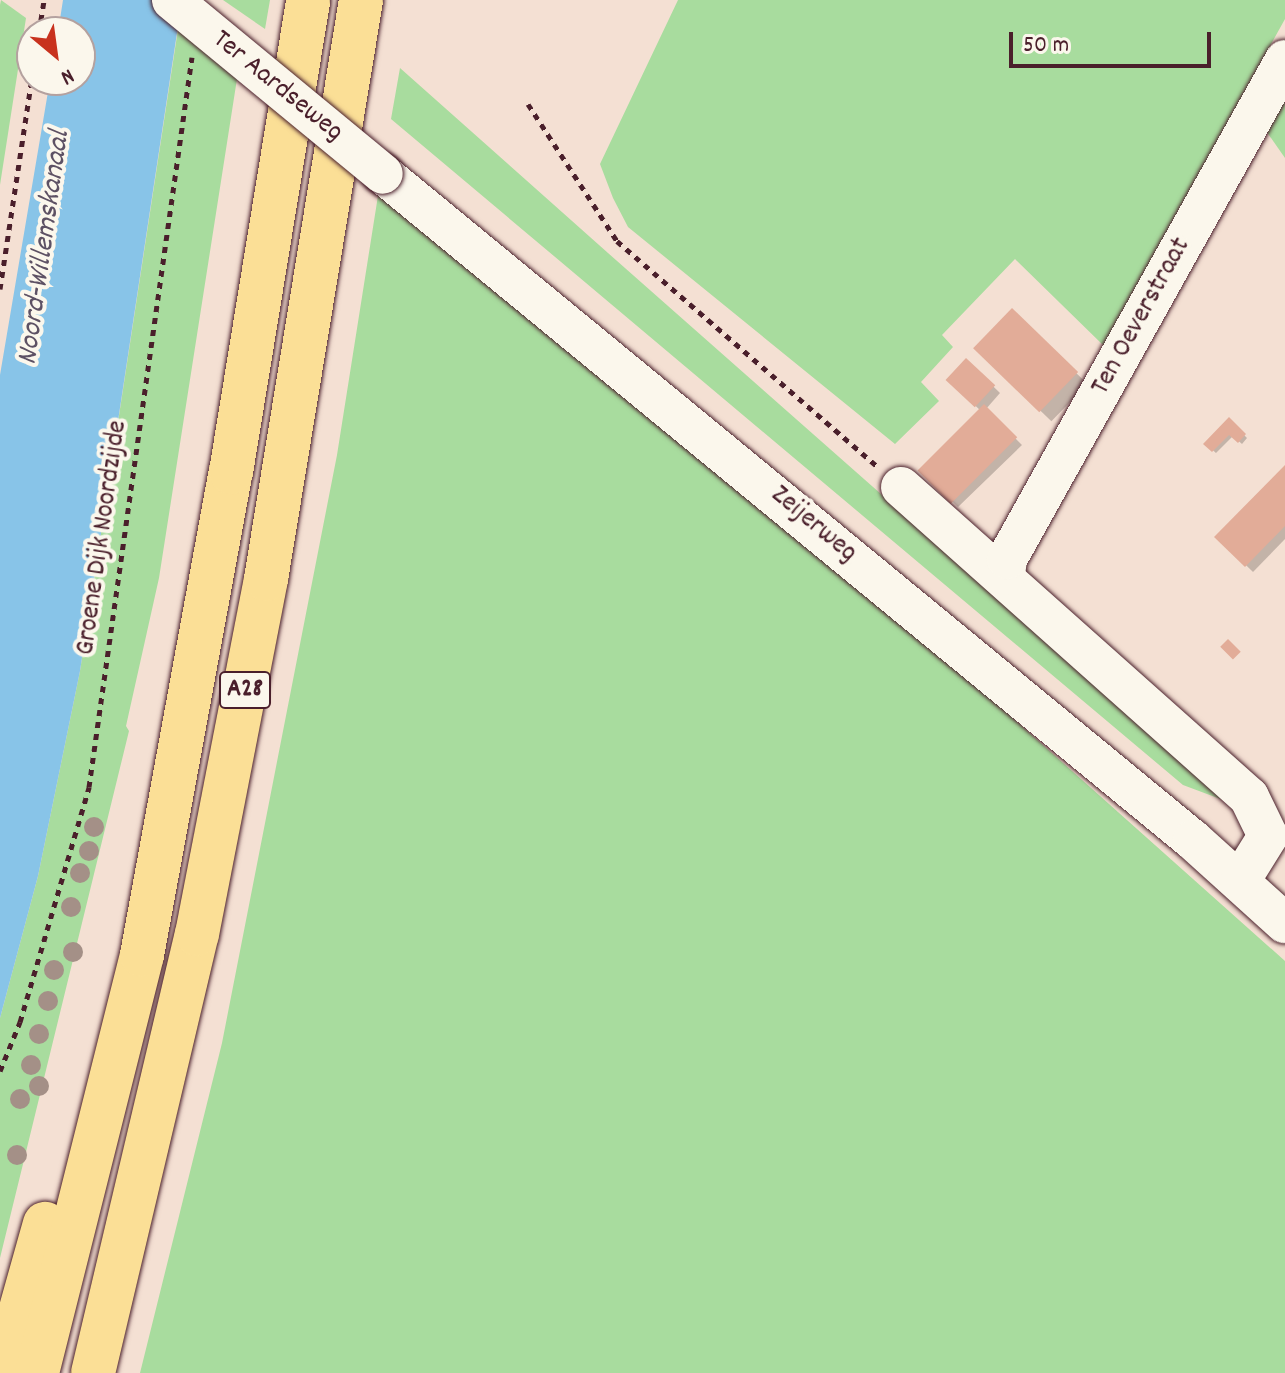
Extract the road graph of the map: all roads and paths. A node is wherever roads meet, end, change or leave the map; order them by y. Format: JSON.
{"nodes":[{"id":1,"x":172,"y":0,"type":"edge"},
{"id":2,"x":308,"y":0,"type":"edge"},
{"id":3,"x":361,"y":0,"type":"edge"},
{"id":4,"x":194,"y":47,"type":"dead end"},
{"id":5,"x":1285,"y":60,"type":"edge"},
{"id":6,"x":29,"y":96,"type":"edge"},
{"id":7,"x":528,"y":104,"type":"dead end"},
{"id":8,"x":383,"y":174,"type":"joint"},
{"id":9,"x":0,"y":289,"type":"edge"},
{"id":10,"x":901,"y":487,"type":"joint"},
{"id":11,"x":1005,"y":575,"type":"junction"},
{"id":12,"x":1240,"y":881,"type":"junction"},
{"id":13,"x":1285,"y":923,"type":"edge"},
{"id":14,"x":142,"y":955,"type":"junction"},
{"id":15,"x":0,"y":1071,"type":"edge"},
{"id":16,"x":3,"y":1373,"type":"edge"},
{"id":17,"x":37,"y":1373,"type":"edge"},
{"id":18,"x":93,"y":1373,"type":"edge"}],
"edges":[{"from":1,"to":8,"type":"street","name":"Ter Aardseweg","bridge":true},
{"from":2,"to":14,"type":"highway","number":"A28"},
{"from":3,"to":18,"type":"highway","number":"A28"},
{"from":4,"to":15,"type":"path","name":"Groene Dijk Noordzijde"},
{"from":5,"to":11,"type":"street","name":"Ten Oeverstraat"},
{"from":6,"to":9,"type":"path"},
{"from":7,"to":10,"type":"path"},
{"from":8,"to":12,"type":"street","name":"Zeijerweg"},
{"from":10,"to":11,"type":"street"},
{"from":11,"to":12,"type":"street"},
{"from":12,"to":13,"type":"street","name":"Zeijerweg"},
{"from":14,"to":16,"type":"highway","number":"A28"},
{"from":14,"to":17,"type":"highway","number":"A28"}]}
